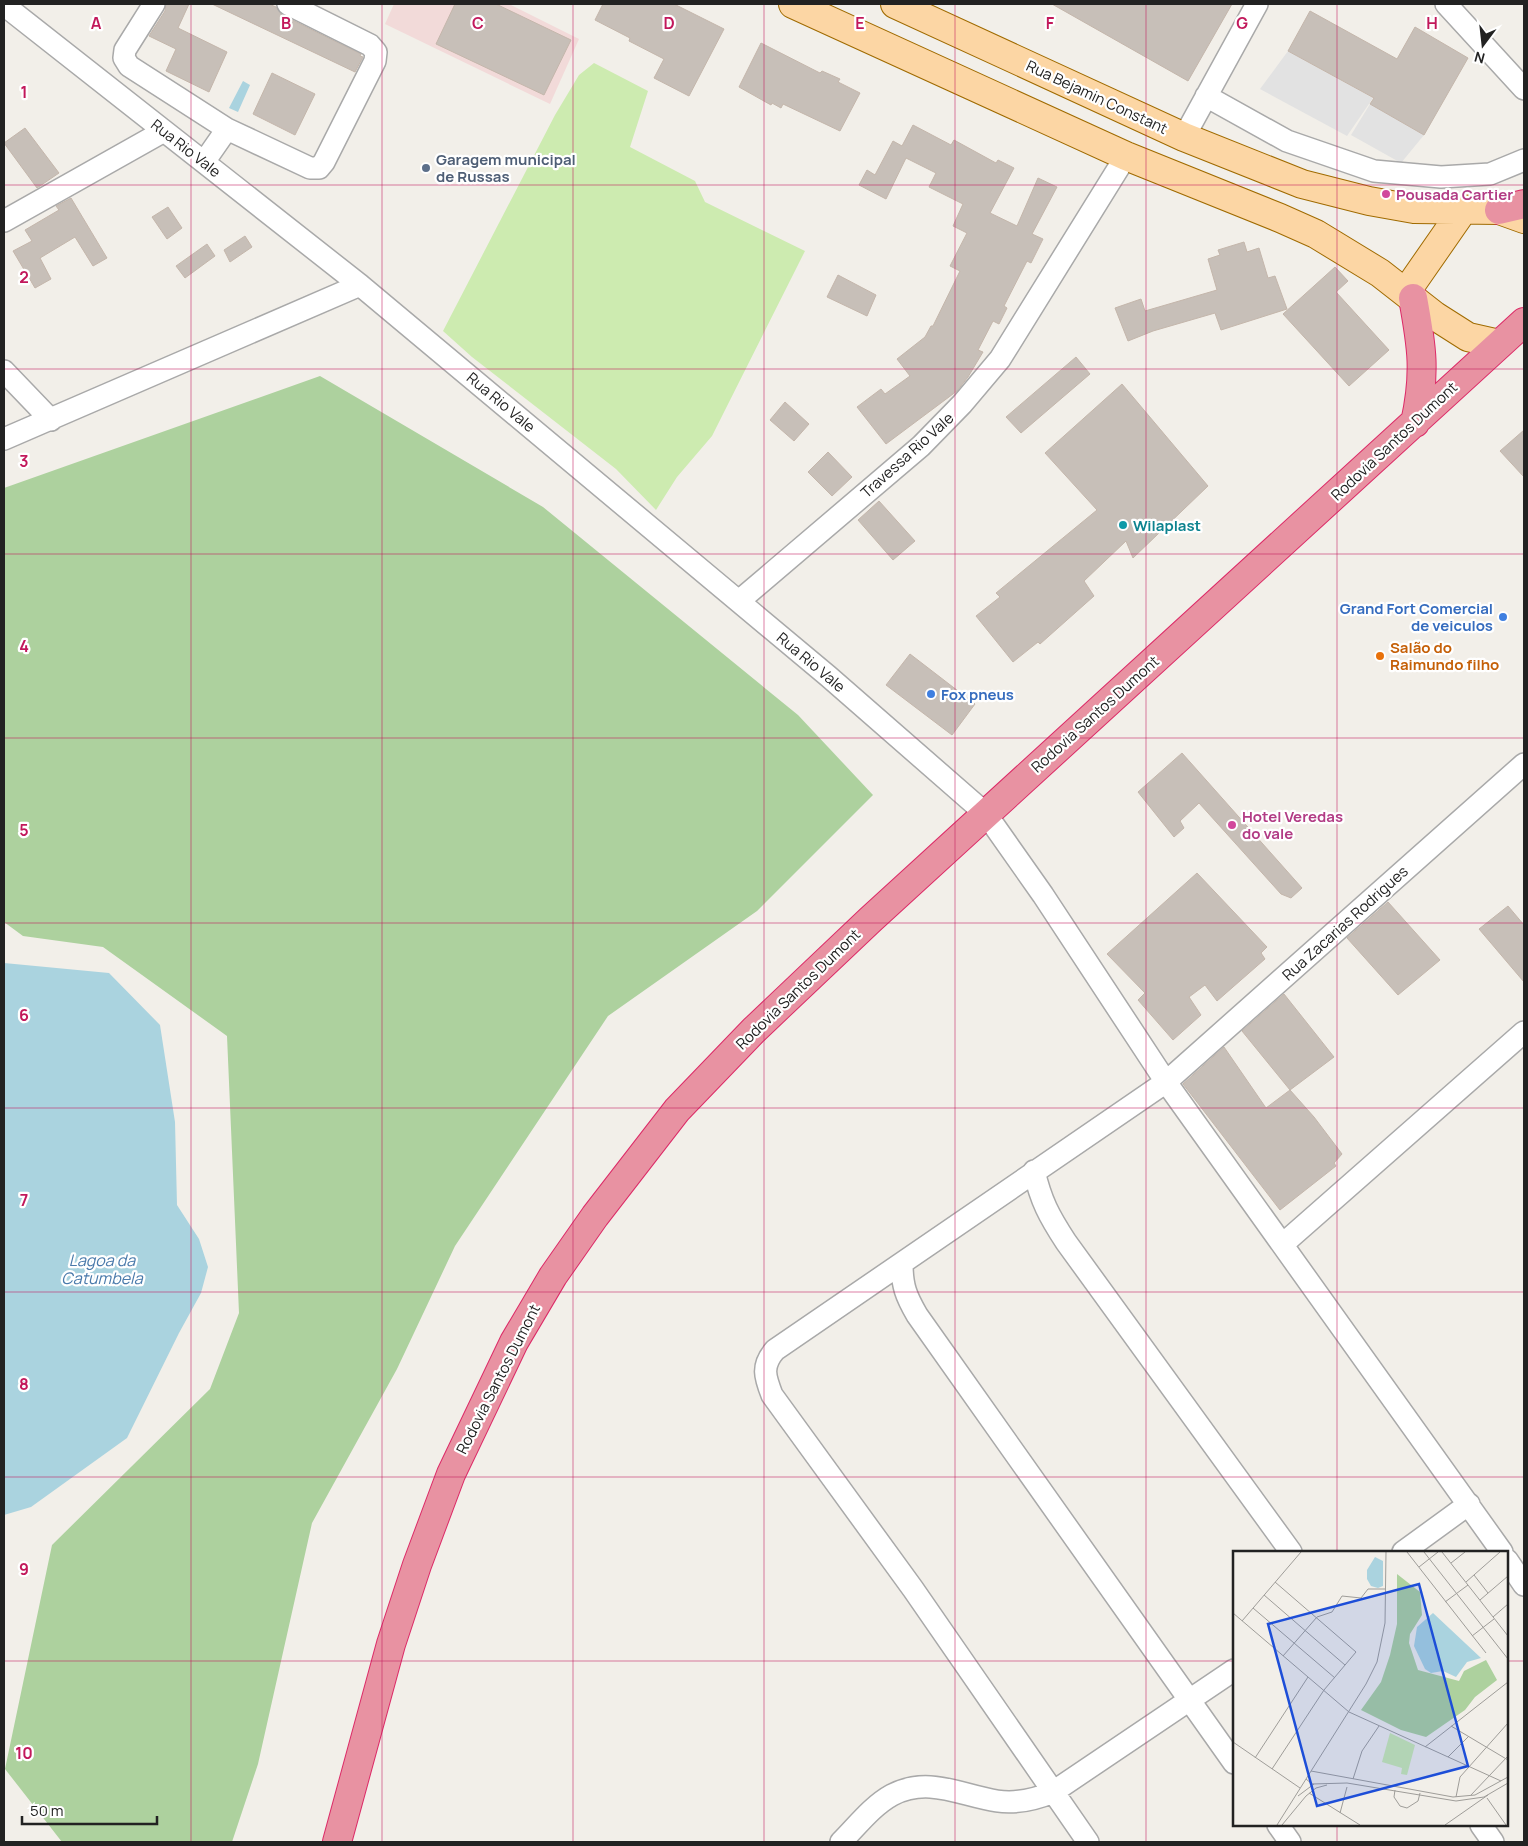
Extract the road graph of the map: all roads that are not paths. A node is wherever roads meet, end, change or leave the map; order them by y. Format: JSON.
{"nodes":[{"id":1,"x":154,"y":4,"type":"edge"},
{"id":2,"x":288,"y":4,"type":"edge"},
{"id":3,"x":793,"y":4,"type":"edge"},
{"id":4,"x":895,"y":4,"type":"edge"},
{"id":5,"x":1256,"y":4,"type":"edge"},
{"id":6,"x":1446,"y":4,"type":"edge"},
{"id":7,"x":4,"y":5,"type":"edge"},
{"id":8,"x":1524,"y":89,"type":"edge"},
{"id":9,"x":1206,"y":96,"type":"junction"},
{"id":10,"x":228,"y":129,"type":"junction"},
{"id":11,"x":164,"y":131,"type":"junction"},
{"id":12,"x":1184,"y":137,"type":"junction"},
{"id":13,"x":1126,"y":156,"type":"junction"},
{"id":14,"x":1524,"y":160,"type":"edge"},
{"id":15,"x":204,"y":162,"type":"junction"},
{"id":16,"x":1464,"y":210,"type":"junction"},
{"id":17,"x":1516,"y":211,"type":"edge"},
{"id":18,"x":4,"y":221,"type":"edge"},
{"id":19,"x":360,"y":285,"type":"junction"},
{"id":20,"x":1410,"y":295,"type":"junction"},
{"id":21,"x":1524,"y":322,"type":"edge"},
{"id":22,"x":1499,"y":344,"type":"junction"},
{"id":23,"x":4,"y":371,"type":"edge"},
{"id":24,"x":51,"y":420,"type":"junction"},
{"id":25,"x":1415,"y":422,"type":"junction"},
{"id":26,"x":4,"y":440,"type":"edge"},
{"id":27,"x":739,"y":601,"type":"junction"},
{"id":28,"x":1524,"y":764,"type":"edge"},
{"id":29,"x":986,"y":814,"type":"junction"},
{"id":30,"x":1524,"y":1032,"type":"edge"},
{"id":31,"x":1166,"y":1082,"type":"junction"},
{"id":32,"x":1034,"y":1171,"type":"junction"},
{"id":33,"x":1283,"y":1244,"type":"junction"},
{"id":34,"x":902,"y":1264,"type":"junction"},
{"id":35,"x":1469,"y":1504,"type":"junction"},
{"id":36,"x":1290,"y":1551,"type":"edge"},
{"id":37,"x":1404,"y":1551,"type":"edge"},
{"id":38,"x":1501,"y":1551,"type":"edge"},
{"id":39,"x":1508,"y":1561,"type":"edge"},
{"id":40,"x":1524,"y":1585,"type":"edge"},
{"id":41,"x":1233,"y":1671,"type":"edge"},
{"id":42,"x":1190,"y":1699,"type":"junction"},
{"id":43,"x":1233,"y":1762,"type":"edge"},
{"id":44,"x":1053,"y":1792,"type":"junction"},
{"id":45,"x":1279,"y":1826,"type":"edge"},
{"id":46,"x":1482,"y":1826,"type":"edge"},
{"id":47,"x":337,"y":1842,"type":"edge"},
{"id":48,"x":841,"y":1842,"type":"edge"},
{"id":49,"x":1088,"y":1842,"type":"edge"},
{"id":50,"x":1290,"y":1842,"type":"edge"},
{"id":51,"x":1493,"y":1842,"type":"edge"}],
"edges":[{"from":1,"to":10,"type":"street"},
{"from":2,"to":10,"type":"street"},
{"from":3,"to":13,"type":"main road"},
{"from":4,"to":12,"type":"main road","name":"Rua Bejamin Constant"},
{"from":5,"to":9,"type":"street"},
{"from":6,"to":8,"type":"street"},
{"from":7,"to":11,"type":"street","name":"Rua Rio Vale"},
{"from":9,"to":12,"type":"street"},
{"from":9,"to":14,"type":"street"},
{"from":10,"to":15,"type":"street"},
{"from":11,"to":15,"type":"street","name":"Rua Rio Vale"},
{"from":11,"to":18,"type":"street"},
{"from":12,"to":16,"type":"main road","name":"Rua Bejamin Constant"},
{"from":13,"to":20,"type":"main road"},
{"from":13,"to":27,"type":"street","name":"Travessa Rio Vale"},
{"from":15,"to":19,"type":"street","name":"Rua Rio Vale"},
{"from":16,"to":17,"type":"main road","name":"Rua Bejamin Constant"},
{"from":16,"to":20,"type":"main road"},
{"from":19,"to":24,"type":"street"},
{"from":19,"to":27,"type":"street","name":"Rua Rio Vale"},
{"from":20,"to":22,"type":"main road"},
{"from":20,"to":25,"type":"highway"},
{"from":21,"to":22,"type":"highway","name":"Rodovia Santos Dumont"},
{"from":22,"to":25,"type":"highway","name":"Rodovia Santos Dumont"},
{"from":23,"to":24,"type":"street"},
{"from":24,"to":26,"type":"street"},
{"from":25,"to":29,"type":"highway","name":"Rodovia Santos Dumont"},
{"from":27,"to":29,"type":"street","name":"Rua Rio Vale"},
{"from":28,"to":31,"type":"street","name":"Rua Zacarias Rodrigues"},
{"from":29,"to":31,"type":"street","name":"Rua Rio Vale"},
{"from":29,"to":47,"type":"highway","name":"Rodovia Santos Dumont"},
{"from":30,"to":33,"type":"street"},
{"from":31,"to":32,"type":"street","name":"Rua Zacarias Rodrigues"},
{"from":31,"to":33,"type":"street","name":"Rua Rio Vale"},
{"from":32,"to":34,"type":"street","name":"Rua Zacarias Rodrigues"},
{"from":32,"to":36,"type":"street"},
{"from":33,"to":35,"type":"street","name":"Rua Rio Vale"},
{"from":34,"to":42,"type":"street"},
{"from":34,"to":44,"type":"street","name":"Rua Zacarias Rodrigues"},
{"from":35,"to":37,"type":"street"},
{"from":35,"to":38,"type":"street","name":"Rua Rio Vale"},
{"from":39,"to":40,"type":"street"},
{"from":41,"to":42,"type":"street"},
{"from":42,"to":43,"type":"street"},
{"from":42,"to":44,"type":"street"},
{"from":44,"to":48,"type":"street"},
{"from":44,"to":49,"type":"street","name":"Rua Zacarias Rodrigues"},
{"from":45,"to":50,"type":"street"},
{"from":46,"to":51,"type":"street"}]}
